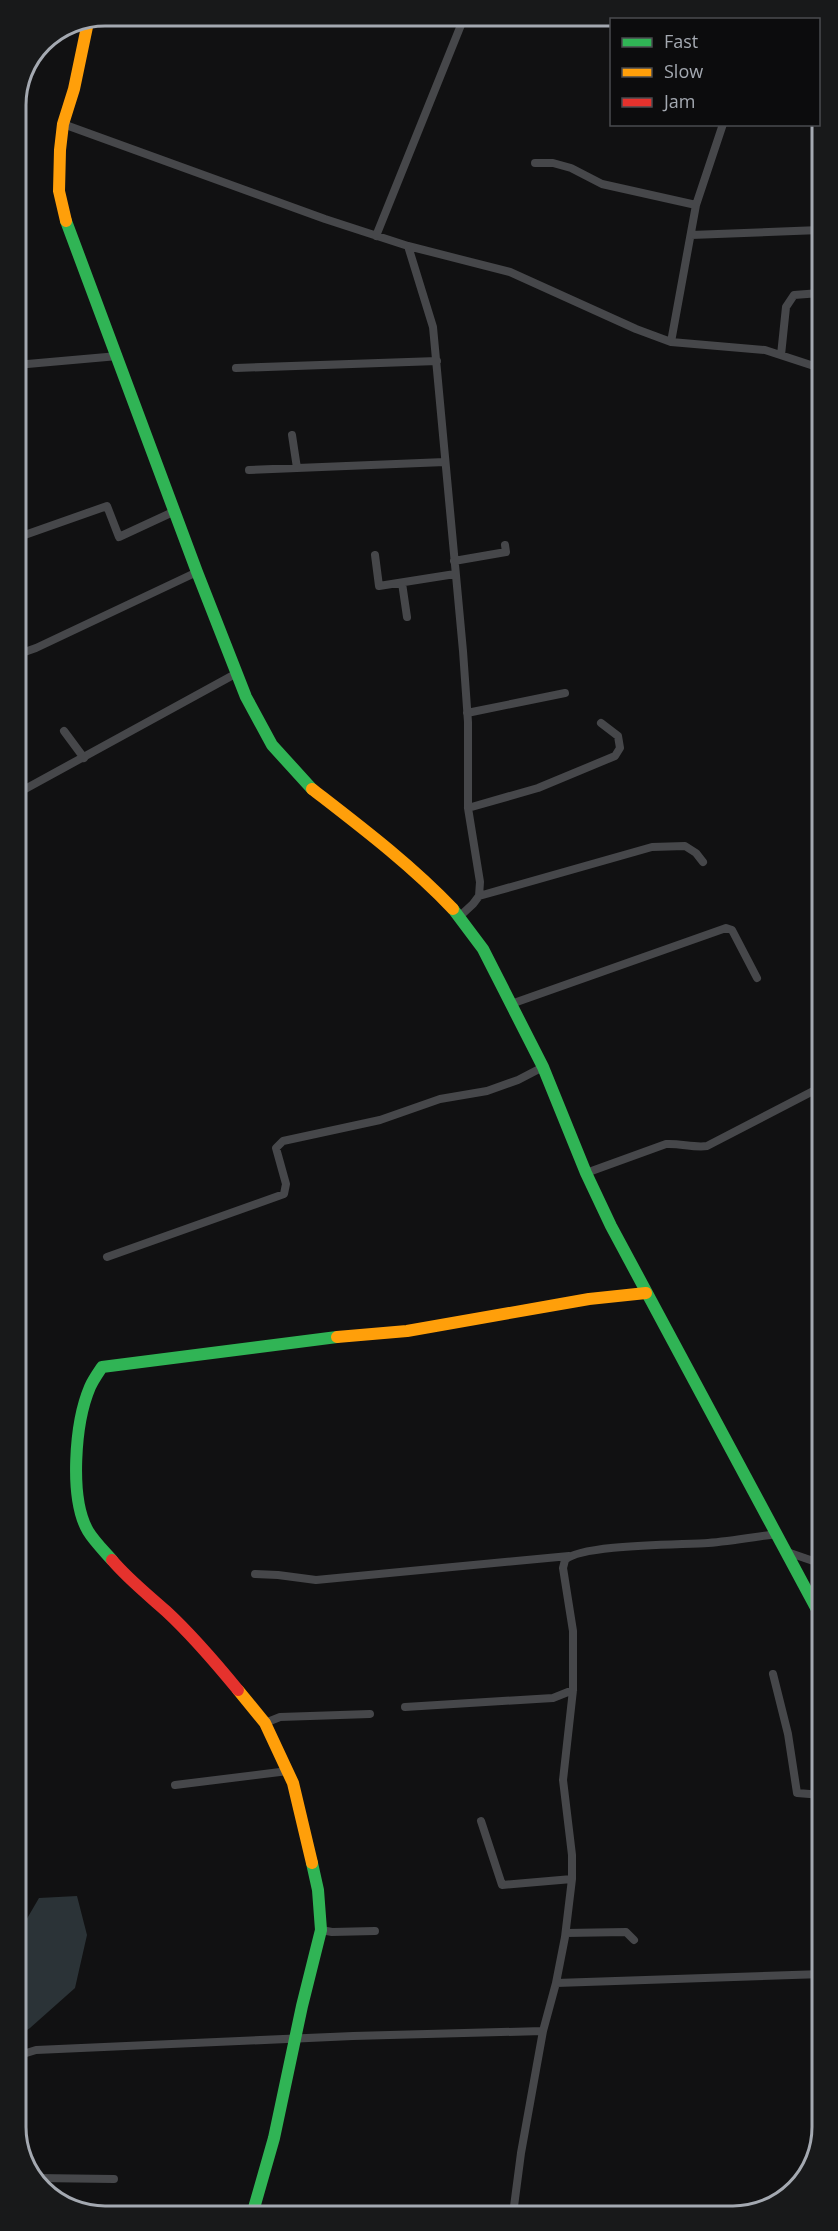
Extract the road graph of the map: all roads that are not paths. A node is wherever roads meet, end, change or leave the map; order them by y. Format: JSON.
{"nodes":[{"id":1,"x":461,"y":26,"type":"edge"},
{"id":2,"x":87,"y":28,"type":"edge"},
{"id":3,"x":63,"y":124,"type":"junction"},
{"id":4,"x":722,"y":126,"type":"edge"},
{"id":5,"x":535,"y":163,"type":"dead end"},
{"id":6,"x":696,"y":205,"type":"junction"},
{"id":7,"x":812,"y":230,"type":"edge"},
{"id":8,"x":691,"y":235,"type":"junction"},
{"id":9,"x":376,"y":236,"type":"junction"},
{"id":10,"x":408,"y":246,"type":"junction"},
{"id":11,"x":812,"y":294,"type":"edge"},
{"id":12,"x":671,"y":342,"type":"junction"},
{"id":13,"x":781,"y":355,"type":"junction"},
{"id":14,"x":118,"y":356,"type":"junction"},
{"id":15,"x":437,"y":361,"type":"junction"},
{"id":16,"x":26,"y":364,"type":"edge"},
{"id":17,"x":812,"y":365,"type":"edge"},
{"id":18,"x":236,"y":368,"type":"dead end"},
{"id":19,"x":292,"y":435,"type":"dead end"},
{"id":20,"x":445,"y":462,"type":"junction"},
{"id":21,"x":297,"y":468,"type":"junction"},
{"id":22,"x":249,"y":470,"type":"dead end"},
{"id":23,"x":175,"y":511,"type":"junction"},
{"id":24,"x":26,"y":535,"type":"edge"},
{"id":25,"x":505,"y":545,"type":"dead end"},
{"id":26,"x":375,"y":555,"type":"dead end"},
{"id":27,"x":454,"y":561,"type":"junction"},
{"id":28,"x":197,"y":572,"type":"junction"},
{"id":29,"x":455,"y":574,"type":"junction"},
{"id":30,"x":402,"y":583,"type":"junction"},
{"id":31,"x":407,"y":617,"type":"dead end"},
{"id":32,"x":26,"y":652,"type":"edge"},
{"id":33,"x":237,"y":673,"type":"junction"},
{"id":34,"x":565,"y":693,"type":"dead end"},
{"id":35,"x":467,"y":713,"type":"junction"},
{"id":36,"x":601,"y":723,"type":"dead end"},
{"id":37,"x":64,"y":731,"type":"dead end"},
{"id":38,"x":84,"y":758,"type":"junction"},
{"id":39,"x":26,"y":789,"type":"edge"},
{"id":40,"x":468,"y":808,"type":"junction"},
{"id":41,"x":703,"y":862,"type":"dead end"},
{"id":42,"x":479,"y":896,"type":"junction"},
{"id":43,"x":460,"y":916,"type":"junction"},
{"id":44,"x":757,"y":978,"type":"dead end"},
{"id":45,"x":511,"y":1004,"type":"junction"},
{"id":46,"x":543,"y":1067,"type":"junction"},
{"id":47,"x":812,"y":1092,"type":"edge"},
{"id":48,"x":586,"y":1173,"type":"junction"},
{"id":49,"x":107,"y":1257,"type":"dead end"},
{"id":50,"x":646,"y":1293,"type":"junction"},
{"id":51,"x":777,"y":1534,"type":"junction"},
{"id":52,"x":787,"y":1552,"type":"junction"},
{"id":53,"x":569,"y":1556,"type":"junction"},
{"id":54,"x":812,"y":1561,"type":"edge"},
{"id":55,"x":255,"y":1574,"type":"dead end"},
{"id":56,"x":812,"y":1600,"type":"edge"},
{"id":57,"x":773,"y":1674,"type":"dead end"},
{"id":58,"x":573,"y":1690,"type":"junction"},
{"id":59,"x":405,"y":1707,"type":"dead end"},
{"id":60,"x":370,"y":1714,"type":"dead end"},
{"id":61,"x":265,"y":1723,"type":"junction"},
{"id":62,"x":288,"y":1771,"type":"junction"},
{"id":63,"x":175,"y":1785,"type":"dead end"},
{"id":64,"x":812,"y":1794,"type":"edge"},
{"id":65,"x":481,"y":1821,"type":"dead end"},
{"id":66,"x":572,"y":1879,"type":"junction"},
{"id":67,"x":321,"y":1930,"type":"junction"},
{"id":68,"x":375,"y":1931,"type":"dead end"},
{"id":69,"x":566,"y":1933,"type":"junction"},
{"id":70,"x":634,"y":1940,"type":"dead end"},
{"id":71,"x":812,"y":1974,"type":"edge"},
{"id":72,"x":556,"y":1983,"type":"junction"},
{"id":73,"x":543,"y":2031,"type":"junction"},
{"id":74,"x":295,"y":2039,"type":"junction"},
{"id":75,"x":26,"y":2053,"type":"edge"},
{"id":76,"x":45,"y":2178,"type":"edge"},
{"id":77,"x":114,"y":2179,"type":"dead end"},
{"id":78,"x":255,"y":2205,"type":"edge"},
{"id":79,"x":514,"y":2206,"type":"edge"}],
"edges":[{"from":1,"to":9,"type":"street"},
{"from":2,"to":3,"type":"street"},
{"from":3,"to":9,"type":"street"},
{"from":3,"to":14,"type":"street"},
{"from":4,"to":6,"type":"street"},
{"from":5,"to":6,"type":"street"},
{"from":6,"to":8,"type":"street"},
{"from":7,"to":8,"type":"street"},
{"from":8,"to":12,"type":"street"},
{"from":9,"to":10,"type":"street"},
{"from":10,"to":12,"type":"street"},
{"from":10,"to":15,"type":"street"},
{"from":11,"to":13,"type":"street"},
{"from":12,"to":13,"type":"street"},
{"from":13,"to":17,"type":"street"},
{"from":14,"to":16,"type":"street"},
{"from":14,"to":23,"type":"street"},
{"from":15,"to":18,"type":"street"},
{"from":15,"to":20,"type":"street"},
{"from":19,"to":21,"type":"street"},
{"from":20,"to":21,"type":"street"},
{"from":20,"to":27,"type":"street"},
{"from":21,"to":22,"type":"street"},
{"from":23,"to":24,"type":"street"},
{"from":23,"to":28,"type":"street"},
{"from":25,"to":27,"type":"street"},
{"from":26,"to":30,"type":"street"},
{"from":27,"to":29,"type":"street"},
{"from":28,"to":32,"type":"street"},
{"from":28,"to":33,"type":"street"},
{"from":29,"to":30,"type":"street"},
{"from":29,"to":35,"type":"street"},
{"from":30,"to":31,"type":"street"},
{"from":33,"to":38,"type":"street"},
{"from":33,"to":43,"type":"street"},
{"from":34,"to":35,"type":"street"},
{"from":35,"to":40,"type":"street"},
{"from":36,"to":40,"type":"street"},
{"from":37,"to":38,"type":"street"},
{"from":38,"to":39,"type":"street"},
{"from":40,"to":42,"type":"street"},
{"from":41,"to":42,"type":"street"},
{"from":42,"to":43,"type":"street"},
{"from":43,"to":45,"type":"street"},
{"from":44,"to":45,"type":"street"},
{"from":45,"to":46,"type":"street"},
{"from":46,"to":48,"type":"street"},
{"from":46,"to":49,"type":"street"},
{"from":47,"to":48,"type":"street"},
{"from":48,"to":50,"type":"street"},
{"from":50,"to":51,"type":"street"},
{"from":50,"to":61,"type":"street"},
{"from":51,"to":52,"type":"street"},
{"from":51,"to":53,"type":"street"},
{"from":52,"to":54,"type":"street"},
{"from":52,"to":56,"type":"street"},
{"from":53,"to":55,"type":"street"},
{"from":53,"to":58,"type":"street"},
{"from":57,"to":64,"type":"street"},
{"from":58,"to":59,"type":"street"},
{"from":58,"to":66,"type":"street"},
{"from":60,"to":61,"type":"street"},
{"from":61,"to":62,"type":"street"},
{"from":62,"to":63,"type":"street"},
{"from":62,"to":67,"type":"street"},
{"from":65,"to":66,"type":"street"},
{"from":66,"to":69,"type":"street"},
{"from":67,"to":68,"type":"street"},
{"from":67,"to":74,"type":"street"},
{"from":69,"to":70,"type":"street"},
{"from":69,"to":72,"type":"street"},
{"from":71,"to":72,"type":"street"},
{"from":72,"to":73,"type":"street"},
{"from":73,"to":74,"type":"street"},
{"from":73,"to":79,"type":"street"},
{"from":74,"to":75,"type":"street"},
{"from":74,"to":78,"type":"street"},
{"from":76,"to":77,"type":"street"}]}
